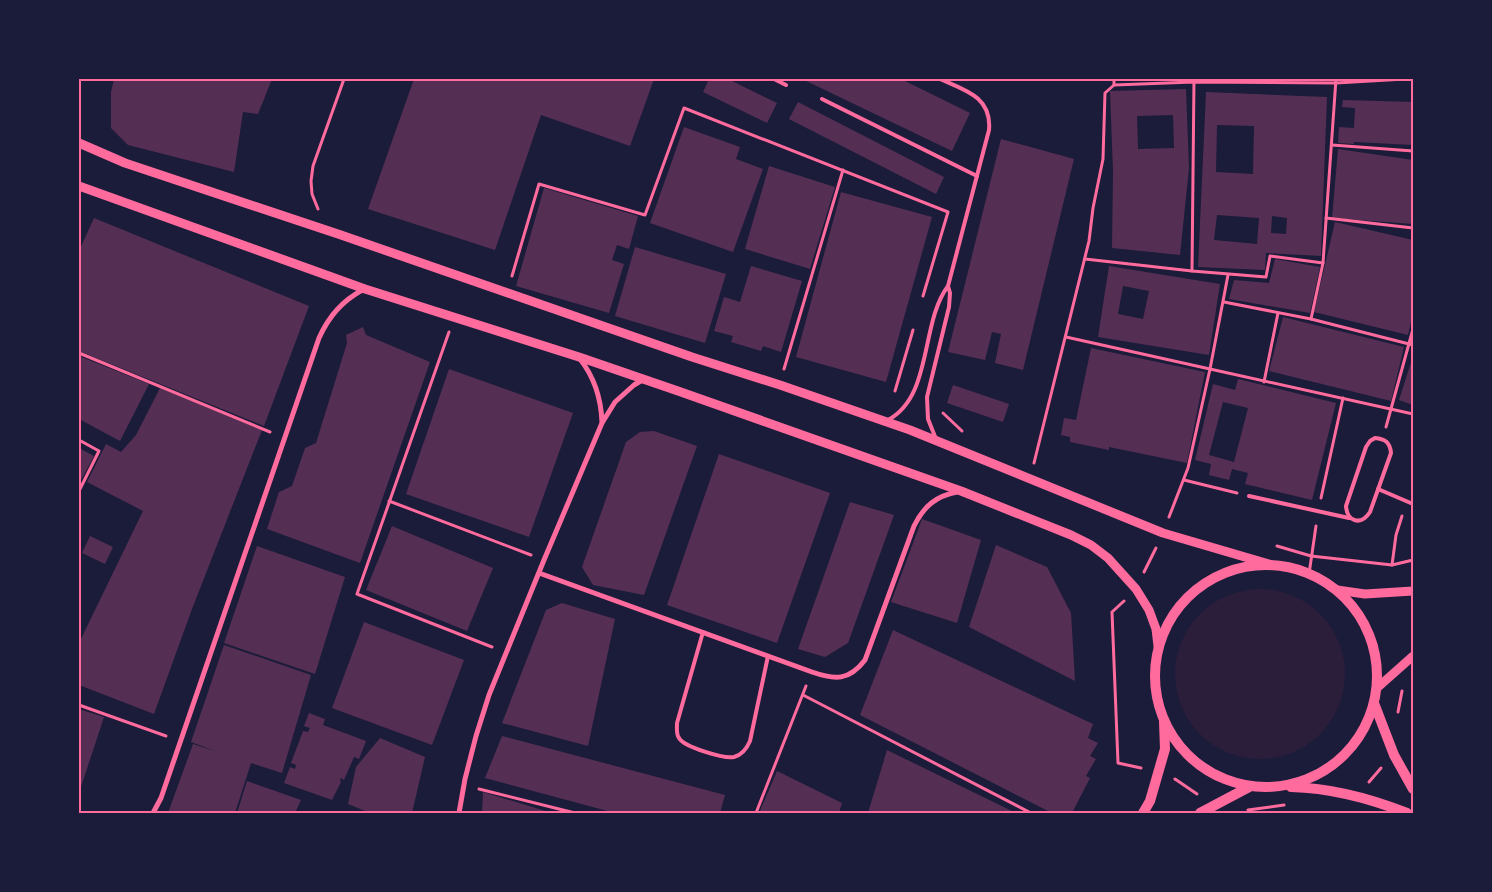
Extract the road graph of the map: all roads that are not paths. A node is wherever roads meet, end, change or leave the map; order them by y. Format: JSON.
{"nodes":[{"id":1,"x":774,"y":79,"type":"edge"},
{"id":2,"x":940,"y":79,"type":"edge"},
{"id":3,"x":786,"y":85,"type":"dead end"},
{"id":4,"x":822,"y":99,"type":"dead end"},
{"id":5,"x":79,"y":143,"type":"edge"},
{"id":6,"x":977,"y":176,"type":"junction"},
{"id":7,"x":79,"y":186,"type":"edge"},
{"id":8,"x":948,"y":286,"type":"junction"},
{"id":9,"x":365,"y":289,"type":"junction"},
{"id":10,"x":578,"y":357,"type":"junction"},
{"id":11,"x":644,"y":379,"type":"junction"},
{"id":12,"x":886,"y":421,"type":"junction"},
{"id":13,"x":602,"y":423,"type":"junction"},
{"id":14,"x":937,"y":440,"type":"junction"},
{"id":15,"x":1378,"y":489,"type":"junction"},
{"id":16,"x":961,"y":491,"type":"junction"},
{"id":17,"x":1249,"y":496,"type":"road end"},
{"id":18,"x":1413,"y":504,"type":"edge"},
{"id":19,"x":1350,"y":518,"type":"junction"},
{"id":20,"x":1272,"y":565,"type":"junction"},
{"id":21,"x":539,"y":573,"type":"junction"},
{"id":22,"x":1337,"y":590,"type":"junction"},
{"id":23,"x":1413,"y":591,"type":"edge"},
{"id":24,"x":703,"y":632,"type":"junction"},
{"id":25,"x":1158,"y":646,"type":"junction"},
{"id":26,"x":768,"y":656,"type":"junction"},
{"id":27,"x":1413,"y":656,"type":"edge"},
{"id":28,"x":1377,"y":688,"type":"junction"},
{"id":29,"x":1374,"y":703,"type":"junction"},
{"id":30,"x":1164,"y":721,"type":"junction"},
{"id":31,"x":1251,"y":786,"type":"junction"},
{"id":32,"x":1282,"y":786,"type":"junction"},
{"id":33,"x":1413,"y":790,"type":"edge"},
{"id":34,"x":153,"y":813,"type":"edge"},
{"id":35,"x":459,"y":813,"type":"edge"},
{"id":36,"x":1143,"y":813,"type":"edge"},
{"id":37,"x":1200,"y":813,"type":"edge"},
{"id":38,"x":1407,"y":813,"type":"edge"}],
"edges":[{"from":1,"to":3,"type":"lane"},
{"from":2,"to":6,"type":"lane"},
{"from":4,"to":6,"type":"lane"},
{"from":5,"to":12,"type":"street"},
{"from":6,"to":8,"type":"lane"},
{"from":7,"to":9,"type":"street"},
{"from":8,"to":12,"type":"lane"},
{"from":8,"to":14,"type":"lane"},
{"from":9,"to":10,"type":"street"},
{"from":9,"to":34,"type":"street"},
{"from":10,"to":11,"type":"street"},
{"from":10,"to":13,"type":"street"},
{"from":11,"to":13,"type":"street"},
{"from":11,"to":16,"type":"street"},
{"from":12,"to":14,"type":"street"},
{"from":13,"to":21,"type":"street"},
{"from":14,"to":20,"type":"street"},
{"from":15,"to":18,"type":"lane"},
{"from":15,"to":19,"type":"lane"},
{"from":15,"to":19,"type":"lane"},
{"from":16,"to":25,"type":"street"},
{"from":16,"to":26,"type":"street"},
{"from":17,"to":19,"type":"lane"},
{"from":20,"to":22,"type":"main road"},
{"from":20,"to":25,"type":"main road"},
{"from":21,"to":24,"type":"street"},
{"from":21,"to":35,"type":"street"},
{"from":22,"to":23,"type":"street"},
{"from":22,"to":28,"type":"main road"},
{"from":24,"to":26,"type":"street"},
{"from":24,"to":26,"type":"lane"},
{"from":25,"to":30,"type":"main road"},
{"from":27,"to":28,"type":"street"},
{"from":28,"to":29,"type":"main road"},
{"from":29,"to":32,"type":"main road"},
{"from":29,"to":33,"type":"main road"},
{"from":30,"to":31,"type":"main road"},
{"from":30,"to":36,"type":"main road"},
{"from":31,"to":32,"type":"main road"},
{"from":31,"to":37,"type":"main road"},
{"from":32,"to":38,"type":"main road"}]}
